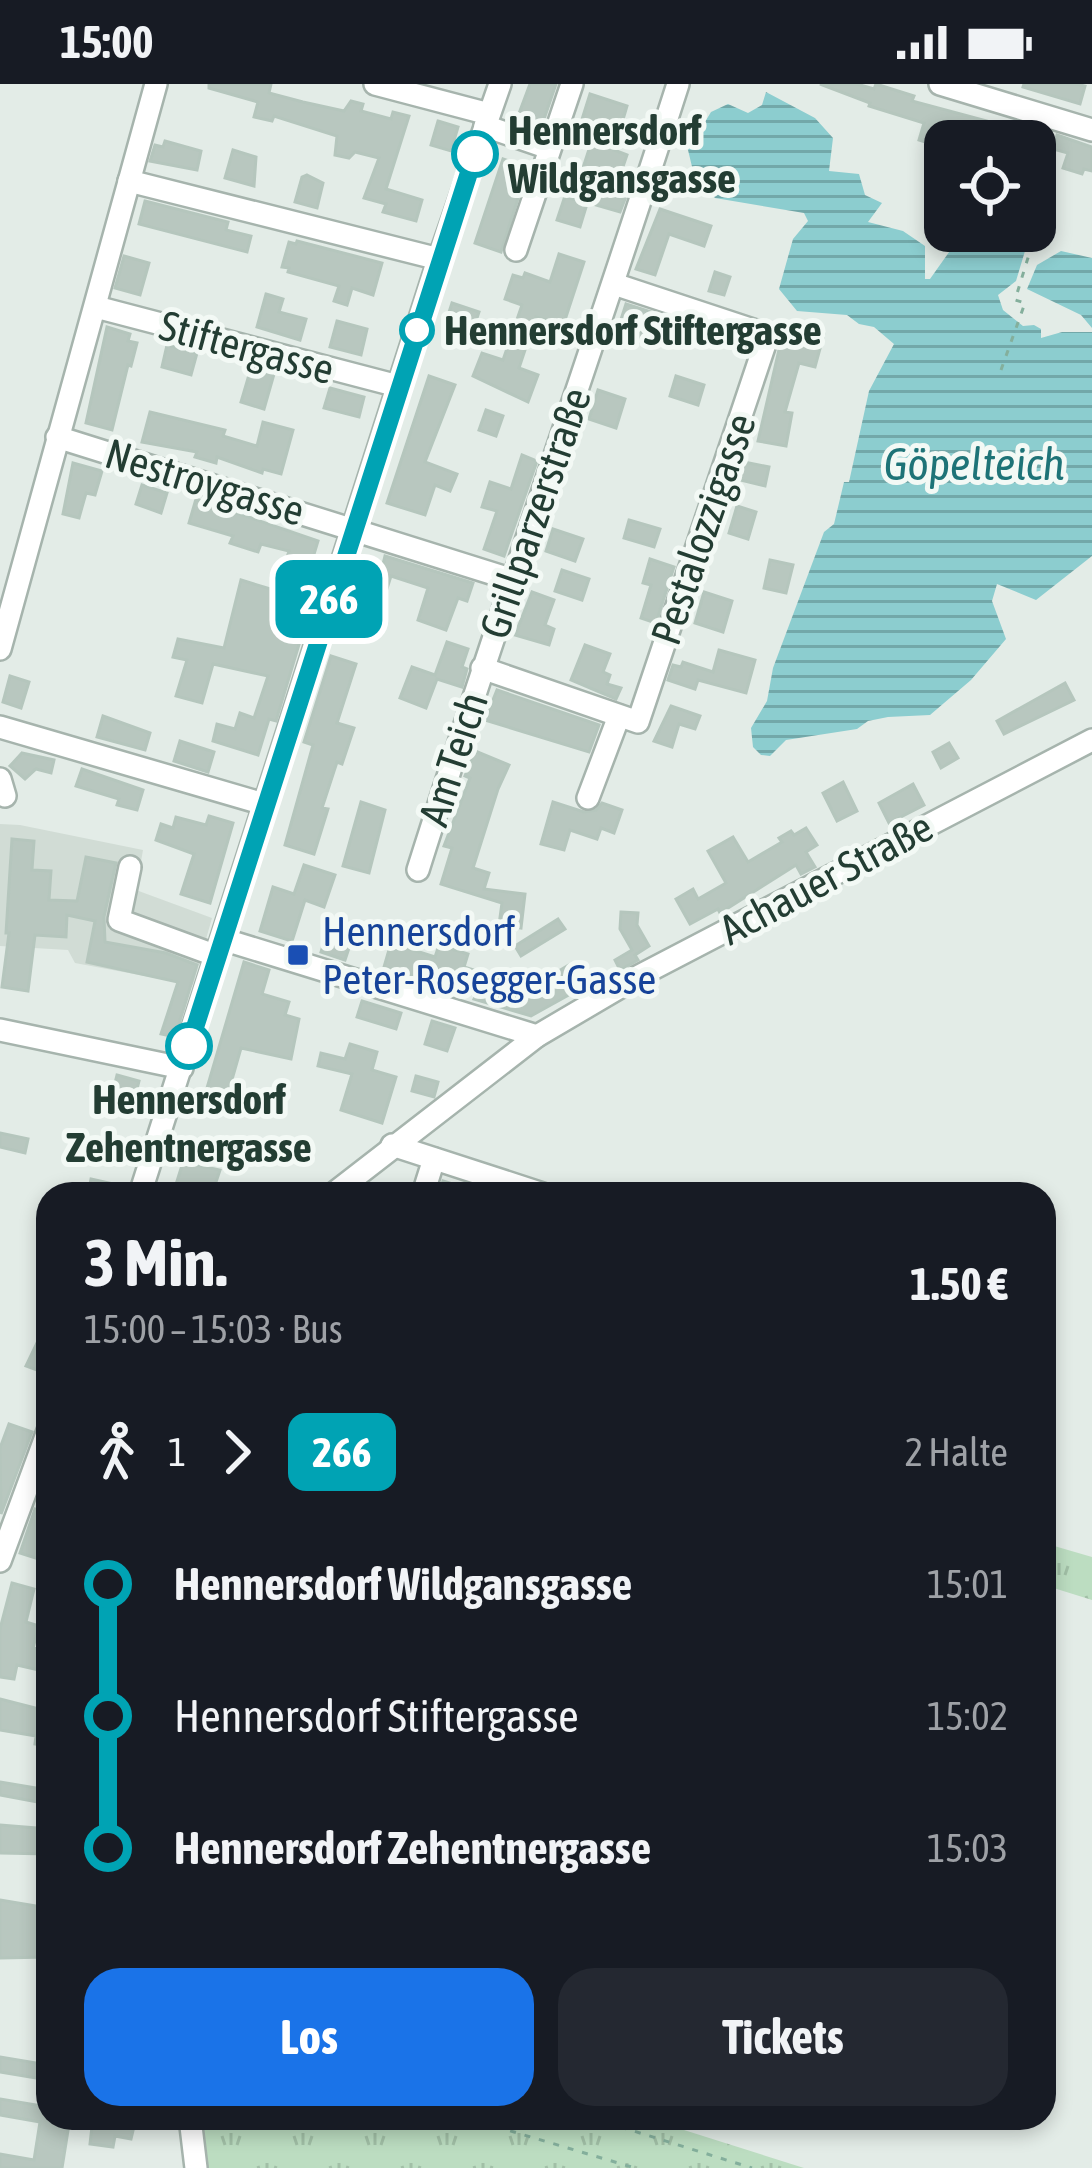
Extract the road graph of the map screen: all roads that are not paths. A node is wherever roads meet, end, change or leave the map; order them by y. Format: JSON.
{"nodes":[{"id":1,"x":156,"y":84,"type":"edge"},
{"id":2,"x":375,"y":84,"type":"edge"},
{"id":3,"x":500,"y":84,"type":"edge"},
{"id":4,"x":572,"y":84,"type":"edge"},
{"id":5,"x":678,"y":84,"type":"edge"},
{"id":6,"x":940,"y":84,"type":"edge"},
{"id":7,"x":488,"y":120,"type":"junction"},
{"id":8,"x":1092,"y":130,"type":"edge"},
{"id":9,"x":549,"y":148,"type":"junction"},
{"id":10,"x":129,"y":181,"type":"junction"},
{"id":11,"x":516,"y":250,"type":"dead end"},
{"id":12,"x":439,"y":259,"type":"junction"},
{"id":13,"x":614,"y":284,"type":"junction"},
{"id":14,"x":96,"y":307,"type":"junction"},
{"id":15,"x":398,"y":386,"type":"junction"},
{"id":16,"x":57,"y":437,"type":"junction"},
{"id":17,"x":353,"y":527,"type":"junction"},
{"id":18,"x":510,"y":579,"type":"junction"},
{"id":19,"x":0,"y":649,"type":"edge"},
{"id":20,"x":482,"y":668,"type":"junction"},
{"id":21,"x":628,"y":719,"type":"junction"},
{"id":22,"x":0,"y":727,"type":"edge"},
{"id":23,"x":1092,"y":740,"type":"edge"},
{"id":24,"x":588,"y":798,"type":"dead end"},
{"id":25,"x":264,"y":804,"type":"junction"},
{"id":26,"x":130,"y":866,"type":"dead end"},
{"id":27,"x":418,"y":870,"type":"dead end"},
{"id":28,"x":219,"y":947,"type":"junction"},
{"id":29,"x":0,"y":1030,"type":"edge"},
{"id":30,"x":537,"y":1036,"type":"junction"},
{"id":31,"x":182,"y":1067,"type":"junction"},
{"id":32,"x":392,"y":1145,"type":"junction"},
{"id":33,"x":434,"y":1159,"type":"junction"},
{"id":34,"x":144,"y":1182,"type":"edge"},
{"id":35,"x":348,"y":1182,"type":"edge"},
{"id":36,"x":427,"y":1182,"type":"edge"},
{"id":37,"x":487,"y":1182,"type":"edge"},
{"id":38,"x":36,"y":1454,"type":"edge"},
{"id":39,"x":9,"y":1506,"type":"edge"},
{"id":40,"x":0,"y":1561,"type":"edge"},
{"id":41,"x":191,"y":2130,"type":"edge"},
{"id":42,"x":196,"y":2168,"type":"edge"}],
"edges":[{"from":1,"to":10,"type":"street"},
{"from":2,"to":7,"type":"street"},
{"from":3,"to":7,"type":"street"},
{"from":4,"to":9,"type":"street"},
{"from":5,"to":13,"type":"street","name":"Grillparzerstraße"},
{"from":6,"to":8,"type":"street"},
{"from":7,"to":9,"type":"street"},
{"from":7,"to":12,"type":"street"},
{"from":9,"to":11,"type":"street"},
{"from":10,"to":12,"type":"street"},
{"from":10,"to":14,"type":"street"},
{"from":12,"to":15,"type":"street"},
{"from":13,"to":18,"type":"street","name":"Grillparzerstraße"},
{"from":13,"to":21,"type":"street","name":"Pestalozzigasse"},
{"from":14,"to":15,"type":"street","name":"Stiftergasse"},
{"from":14,"to":16,"type":"street"},
{"from":15,"to":17,"type":"street"},
{"from":16,"to":17,"type":"street","name":"Nestroygasse"},
{"from":16,"to":19,"type":"street"},
{"from":17,"to":18,"type":"street","name":"Nestroygasse"},
{"from":17,"to":25,"type":"street"},
{"from":18,"to":20,"type":"street","name":"Grillparzerstraße"},
{"from":20,"to":21,"type":"street","name":"Am Teich"},
{"from":20,"to":27,"type":"street","name":"Am Teich"},
{"from":21,"to":24,"type":"street","name":"Pestalozzigasse"},
{"from":22,"to":25,"type":"street"},
{"from":23,"to":30,"type":"street","name":"Achauer Straße"},
{"from":25,"to":28,"type":"street"},
{"from":26,"to":28,"type":"street"},
{"from":28,"to":30,"type":"street"},
{"from":28,"to":31,"type":"street"},
{"from":29,"to":31,"type":"street"},
{"from":30,"to":32,"type":"street","name":"Achauer Straße"},
{"from":31,"to":34,"type":"street"},
{"from":32,"to":33,"type":"street"},
{"from":32,"to":35,"type":"street","name":"Achauer Straße"},
{"from":33,"to":36,"type":"street"},
{"from":33,"to":37,"type":"street"},
{"from":38,"to":39,"type":"street"},
{"from":39,"to":40,"type":"street"},
{"from":41,"to":42,"type":"street"}]}
